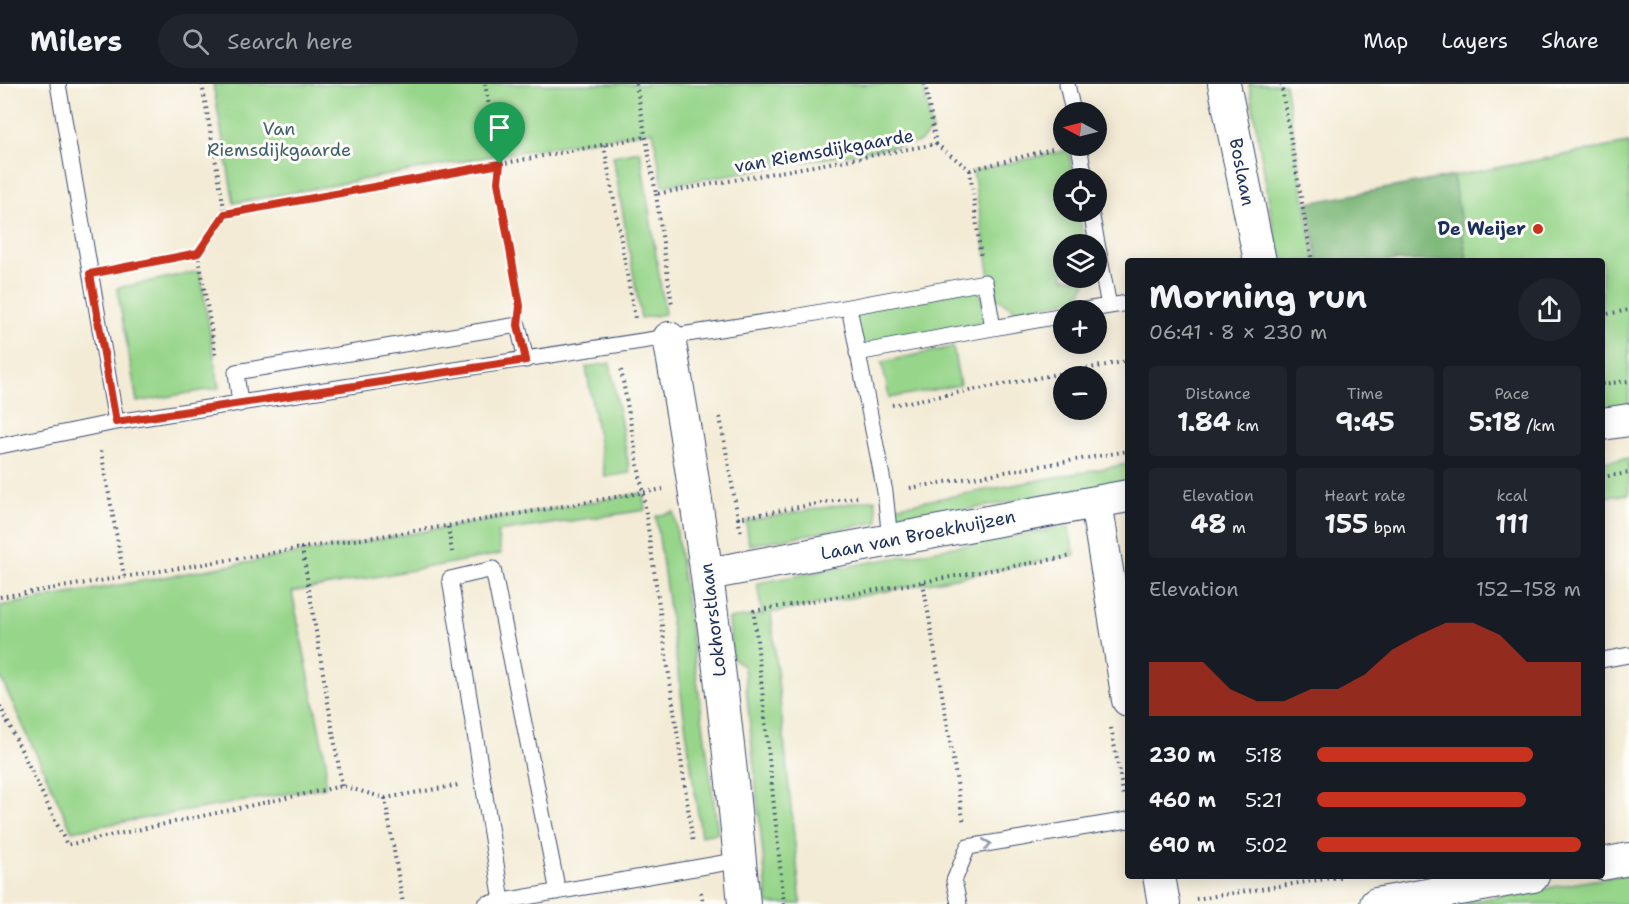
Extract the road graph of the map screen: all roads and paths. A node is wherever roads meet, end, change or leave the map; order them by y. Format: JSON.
{"nodes":[{"id":1,"x":58,"y":84,"type":"edge"},
{"id":2,"x":202,"y":84,"type":"edge"},
{"id":3,"x":485,"y":84,"type":"edge"},
{"id":4,"x":636,"y":84,"type":"edge"},
{"id":5,"x":925,"y":84,"type":"edge"},
{"id":6,"x":1067,"y":84,"type":"edge"},
{"id":7,"x":1224,"y":84,"type":"edge"},
{"id":8,"x":1281,"y":84,"type":"edge"},
{"id":9,"x":1070,"y":102,"type":"edge"},
{"id":10,"x":645,"y":137,"type":"junction"},
{"id":11,"x":936,"y":144,"type":"junction"},
{"id":12,"x":604,"y":145,"type":"junction"},
{"id":13,"x":1053,"y":149,"type":"edge"},
{"id":14,"x":500,"y":164,"type":"junction"},
{"id":15,"x":970,"y":170,"type":"junction"},
{"id":16,"x":656,"y":194,"type":"junction"},
{"id":17,"x":225,"y":214,"type":"junction"},
{"id":18,"x":1093,"y":222,"type":"edge"},
{"id":19,"x":198,"y":253,"type":"junction"},
{"id":20,"x":1259,"y":258,"type":"edge"},
{"id":21,"x":1311,"y":258,"type":"edge"},
{"id":22,"x":90,"y":274,"type":"junction"},
{"id":23,"x":984,"y":282,"type":"junction"},
{"id":24,"x":1125,"y":303,"type":"edge"},
{"id":25,"x":1109,"y":306,"type":"joint"},
{"id":26,"x":849,"y":307,"type":"junction"},
{"id":27,"x":1629,"y":310,"type":"edge"},
{"id":28,"x":1605,"y":314,"type":"edge"},
{"id":29,"x":1053,"y":317,"type":"edge"},
{"id":30,"x":518,"y":325,"type":"junction"},
{"id":31,"x":993,"y":328,"type":"junction"},
{"id":32,"x":655,"y":340,"type":"junction"},
{"id":33,"x":617,"y":346,"type":"junction"},
{"id":34,"x":857,"y":352,"type":"junction"},
{"id":35,"x":526,"y":360,"type":"junction"},
{"id":36,"x":1125,"y":362,"type":"edge"},
{"id":37,"x":1629,"y":381,"type":"edge"},
{"id":38,"x":1605,"y":384,"type":"edge"},
{"id":39,"x":233,"y":405,"type":"junction"},
{"id":40,"x":868,"y":410,"type":"junction"},
{"id":41,"x":1629,"y":420,"type":"edge"},
{"id":42,"x":116,"y":422,"type":"junction"},
{"id":43,"x":1605,"y":424,"type":"edge"},
{"id":44,"x":96,"y":427,"type":"junction"},
{"id":45,"x":0,"y":446,"type":"edge"},
{"id":46,"x":1629,"y":473,"type":"edge"},
{"id":47,"x":1605,"y":477,"type":"edge"},
{"id":48,"x":1125,"y":497,"type":"edge"},
{"id":49,"x":1096,"y":502,"type":"junction"},
{"id":50,"x":891,"y":540,"type":"junction"},
{"id":51,"x":302,"y":548,"type":"dead end"},
{"id":52,"x":1078,"y":555,"type":"dead end"},
{"id":53,"x":708,"y":574,"type":"junction"},
{"id":54,"x":124,"y":576,"type":"junction"},
{"id":55,"x":923,"y":582,"type":"junction"},
{"id":56,"x":0,"y":588,"type":"edge"},
{"id":57,"x":1,"y":597,"type":"edge"},
{"id":58,"x":1629,"y":655,"type":"edge"},
{"id":59,"x":1605,"y":659,"type":"edge"},
{"id":60,"x":1125,"y":681,"type":"edge"},
{"id":61,"x":0,"y":706,"type":"edge"},
{"id":62,"x":1111,"y":727,"type":"dead end"},
{"id":63,"x":483,"y":780,"type":"junction"},
{"id":64,"x":385,"y":798,"type":"junction"},
{"id":65,"x":1125,"y":803,"type":"edge"},
{"id":66,"x":1125,"y":814,"type":"edge"},
{"id":67,"x":968,"y":847,"type":"junction"},
{"id":68,"x":1629,"y":859,"type":"edge"},
{"id":69,"x":741,"y":860,"type":"junction"},
{"id":70,"x":1605,"y":863,"type":"edge"},
{"id":71,"x":697,"y":868,"type":"junction"},
{"id":72,"x":1161,"y":879,"type":"edge"},
{"id":73,"x":1325,"y":879,"type":"edge"},
{"id":74,"x":1516,"y":879,"type":"edge"},
{"id":75,"x":558,"y":892,"type":"junction"},
{"id":76,"x":502,"y":901,"type":"junction"},
{"id":77,"x":1176,"y":902,"type":"edge"},
{"id":78,"x":403,"y":904,"type":"edge"},
{"id":79,"x":486,"y":904,"type":"edge"},
{"id":80,"x":703,"y":904,"type":"edge"},
{"id":81,"x":744,"y":904,"type":"edge"},
{"id":82,"x":784,"y":904,"type":"edge"},
{"id":83,"x":959,"y":904,"type":"edge"},
{"id":84,"x":1376,"y":904,"type":"edge"}],
"edges":[{"from":1,"to":22,"type":"lane"},
{"from":2,"to":17,"type":"path"},
{"from":3,"to":14,"type":"path"},
{"from":4,"to":10,"type":"path"},
{"from":5,"to":11,"type":"path","name":"van Riemsdijkgaarde"},
{"from":6,"to":9,"type":"lane"},
{"from":7,"to":20,"type":"street","name":"Boslaan"},
{"from":8,"to":21,"type":"path"},
{"from":10,"to":12,"type":"path"},
{"from":10,"to":16,"type":"path"},
{"from":11,"to":15,"type":"path"},
{"from":11,"to":16,"type":"path","name":"van Riemsdijkgaarde"},
{"from":12,"to":14,"type":"path"},
{"from":12,"to":32,"type":"path"},
{"from":13,"to":15,"type":"path"},
{"from":14,"to":17,"type":"path"},
{"from":14,"to":30,"type":"path"},
{"from":15,"to":23,"type":"path"},
{"from":16,"to":32,"type":"path"},
{"from":17,"to":19,"type":"path"},
{"from":18,"to":25,"type":"lane"},
{"from":19,"to":22,"type":"path"},
{"from":19,"to":39,"type":"path"},
{"from":22,"to":42,"type":"lane"},
{"from":23,"to":26,"type":"lane"},
{"from":23,"to":31,"type":"lane"},
{"from":24,"to":25,"type":"lane"},
{"from":26,"to":32,"type":"lane"},
{"from":26,"to":34,"type":"lane"},
{"from":27,"to":28,"type":"path"},
{"from":29,"to":31,"type":"lane"},
{"from":30,"to":35,"type":"lane"},
{"from":30,"to":39,"type":"lane"},
{"from":31,"to":34,"type":"lane"},
{"from":32,"to":33,"type":"lane"},
{"from":32,"to":53,"type":"street","name":"Lokhorstlaan"},
{"from":33,"to":35,"type":"lane"},
{"from":33,"to":71,"type":"path"},
{"from":34,"to":40,"type":"lane"},
{"from":35,"to":39,"type":"lane"},
{"from":36,"to":40,"type":"path"},
{"from":37,"to":38,"type":"path"},
{"from":39,"to":42,"type":"lane"},
{"from":40,"to":50,"type":"lane"},
{"from":41,"to":43,"type":"street"},
{"from":42,"to":44,"type":"lane"},
{"from":44,"to":45,"type":"lane"},
{"from":44,"to":54,"type":"path"},
{"from":46,"to":47,"type":"path"},
{"from":48,"to":49,"type":"street","name":"Laan van Broekhuijzen"},
{"from":49,"to":50,"type":"street","name":"Laan van Broekhuijzen"},
{"from":49,"to":60,"type":"street"},
{"from":50,"to":53,"type":"street","name":"Laan van Broekhuijzen"},
{"from":51,"to":54,"type":"path"},
{"from":52,"to":55,"type":"path"},
{"from":53,"to":69,"type":"street","name":"Lokhorstlaan"},
{"from":54,"to":57,"type":"path"},
{"from":55,"to":67,"type":"path"},
{"from":55,"to":82,"type":"path"},
{"from":56,"to":57,"type":"path"},
{"from":58,"to":59,"type":"lane"},
{"from":61,"to":64,"type":"path"},
{"from":62,"to":65,"type":"path"},
{"from":63,"to":64,"type":"path"},
{"from":63,"to":75,"type":"lane"},
{"from":63,"to":76,"type":"lane"},
{"from":64,"to":78,"type":"path"},
{"from":67,"to":66,"type":"lane","one_way":true},
{"from":67,"to":83,"type":"lane"},
{"from":68,"to":70,"type":"street"},
{"from":69,"to":71,"type":"lane"},
{"from":69,"to":81,"type":"street","name":"Lokhorstlaan"},
{"from":71,"to":75,"type":"lane"},
{"from":71,"to":80,"type":"path"},
{"from":72,"to":77,"type":"street"},
{"from":73,"to":77,"type":"path"},
{"from":74,"to":84,"type":"street"},
{"from":75,"to":76,"type":"lane"},
{"from":76,"to":79,"type":"lane"}]}
